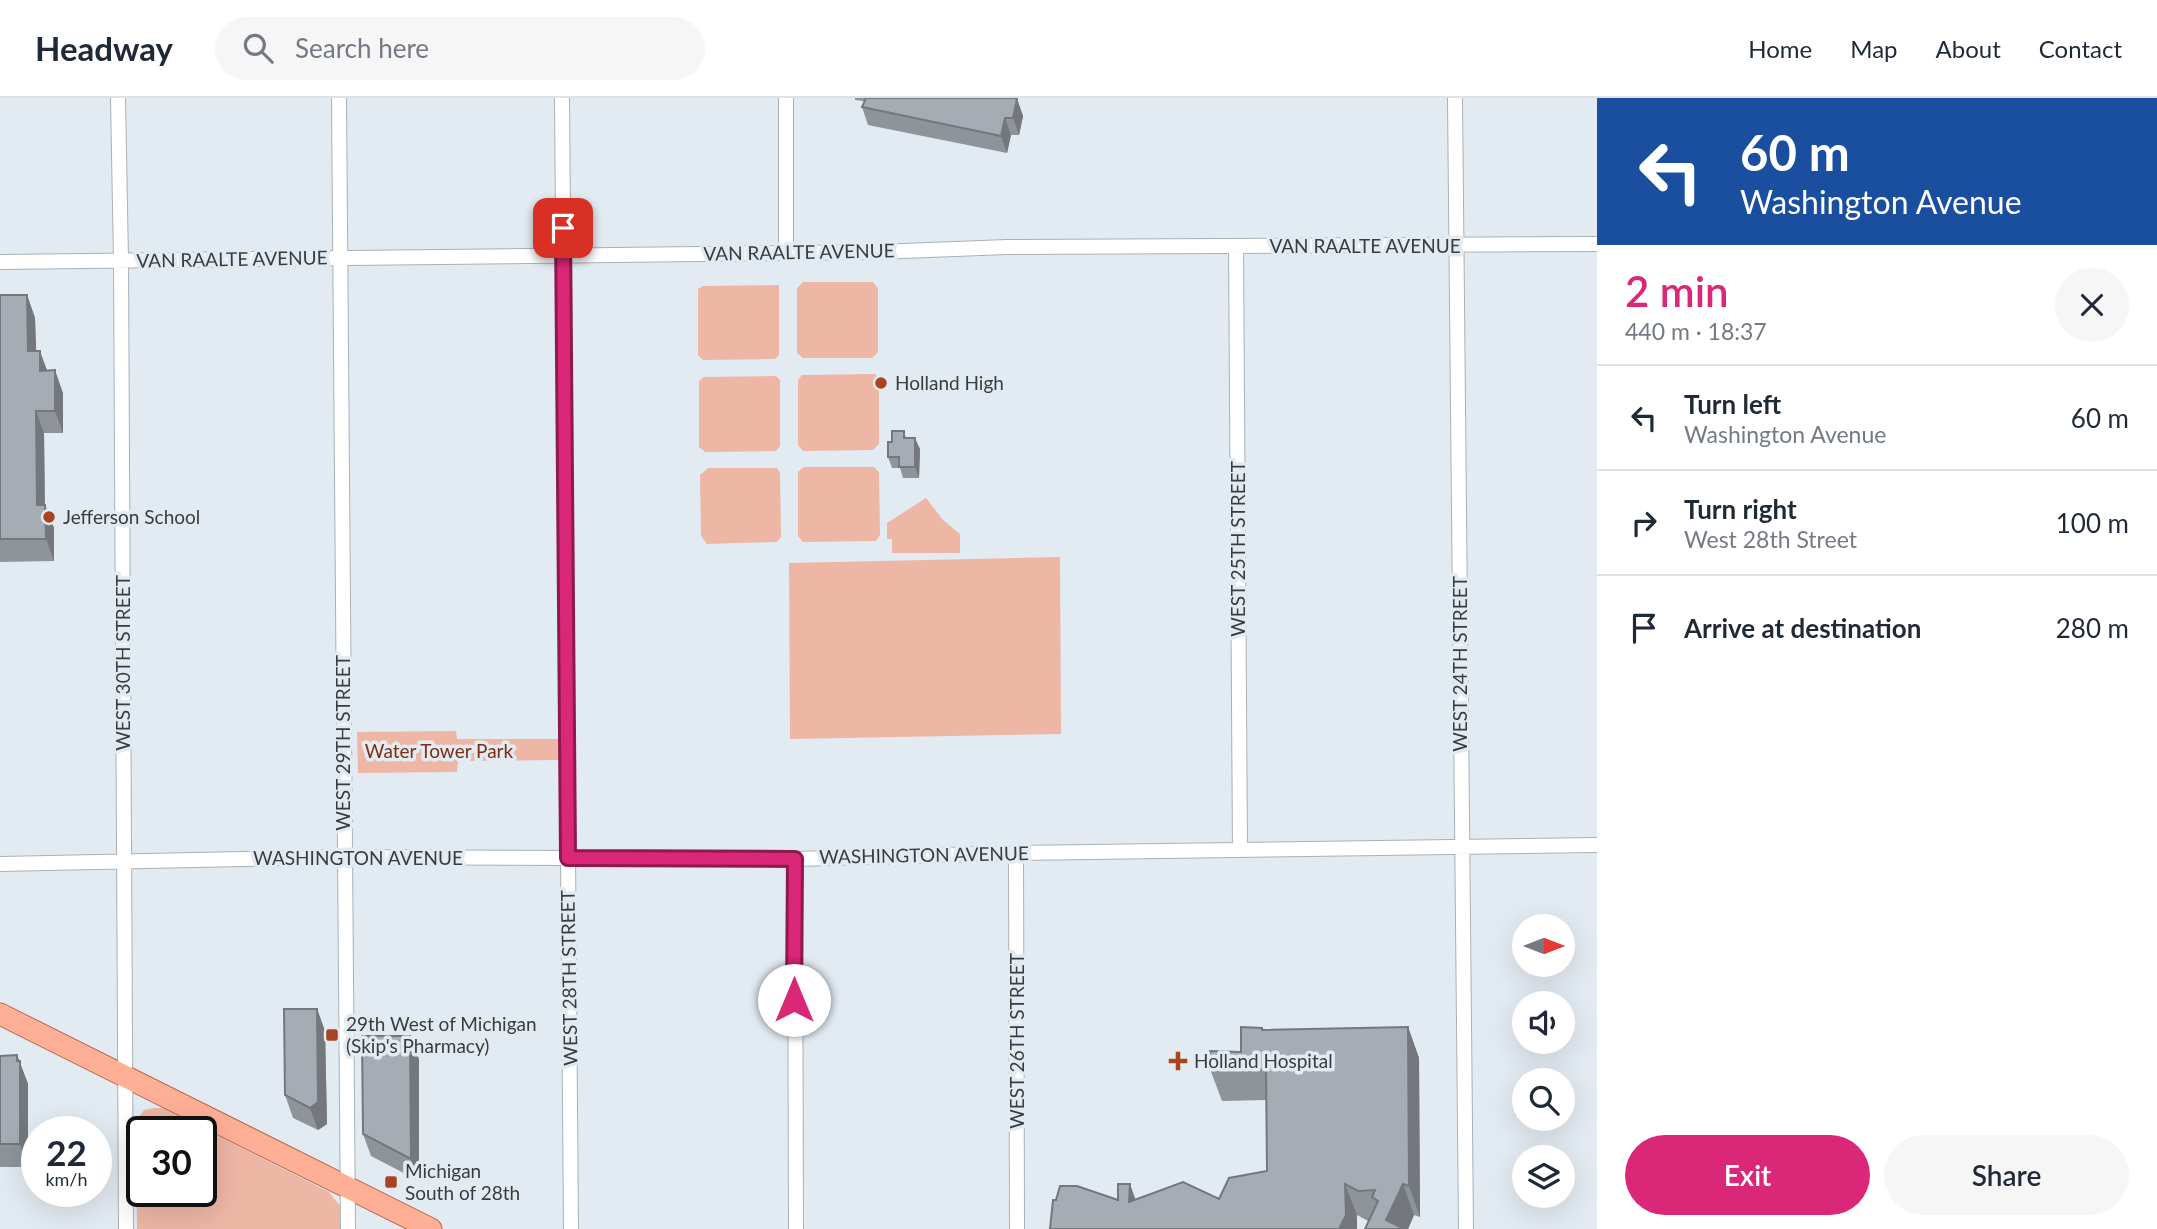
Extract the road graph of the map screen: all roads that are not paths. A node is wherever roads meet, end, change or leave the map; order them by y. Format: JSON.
{"nodes":[{"id":1,"x":118,"y":98,"type":"edge"},
{"id":2,"x":339,"y":98,"type":"edge"},
{"id":3,"x":562,"y":98,"type":"edge"},
{"id":4,"x":786,"y":98,"type":"edge"},
{"id":5,"x":1455,"y":98,"type":"edge"},
{"id":6,"x":1597,"y":244,"type":"edge"},
{"id":7,"x":1456,"y":245,"type":"junction"},
{"id":8,"x":1236,"y":247,"type":"junction"},
{"id":9,"x":786,"y":252,"type":"junction"},
{"id":10,"x":563,"y":254,"type":"junction"},
{"id":11,"x":341,"y":257,"type":"junction"},
{"id":12,"x":121,"y":261,"type":"junction"},
{"id":13,"x":0,"y":262,"type":"edge"},
{"id":14,"x":1597,"y":845,"type":"edge"},
{"id":15,"x":1461,"y":847,"type":"junction"},
{"id":16,"x":1240,"y":850,"type":"junction"},
{"id":17,"x":1017,"y":853,"type":"junction"},
{"id":18,"x":344,"y":857,"type":"junction"},
{"id":19,"x":568,"y":858,"type":"junction"},
{"id":20,"x":795,"y":859,"type":"junction"},
{"id":21,"x":124,"y":861,"type":"junction"},
{"id":22,"x":0,"y":864,"type":"edge"},
{"id":23,"x":0,"y":1014,"type":"edge"},
{"id":24,"x":126,"y":1079,"type":"junction"},
{"id":25,"x":347,"y":1185,"type":"junction"},
{"id":26,"x":126,"y":1229,"type":"edge"},
{"id":27,"x":348,"y":1229,"type":"edge"},
{"id":28,"x":431,"y":1229,"type":"edge"},
{"id":29,"x":571,"y":1229,"type":"edge"},
{"id":30,"x":796,"y":1229,"type":"edge"},
{"id":31,"x":1017,"y":1229,"type":"edge"},
{"id":32,"x":1466,"y":1229,"type":"edge"}],
"edges":[{"from":1,"to":12,"type":"street","name":"WEST 30TH STREET"},
{"from":2,"to":11,"type":"street","name":"WEST 29TH STREET"},
{"from":3,"to":10,"type":"street","name":"WEST 28TH STREET"},
{"from":4,"to":9,"type":"street"},
{"from":5,"to":7,"type":"street","name":"WEST 24TH STREET"},
{"from":6,"to":7,"type":"street","name":"VAN RAALTE AVENUE"},
{"from":7,"to":8,"type":"street","name":"VAN RAALTE AVENUE"},
{"from":7,"to":15,"type":"street","name":"WEST 24TH STREET"},
{"from":8,"to":9,"type":"street","name":"VAN RAALTE AVENUE"},
{"from":8,"to":16,"type":"street","name":"WEST 25TH STREET"},
{"from":9,"to":10,"type":"street","name":"VAN RAALTE AVENUE"},
{"from":10,"to":11,"type":"street","name":"VAN RAALTE AVENUE"},
{"from":10,"to":19,"type":"street","name":"WEST 28TH STREET"},
{"from":11,"to":12,"type":"street","name":"VAN RAALTE AVENUE"},
{"from":11,"to":18,"type":"street","name":"WEST 29TH STREET"},
{"from":12,"to":13,"type":"street","name":"VAN RAALTE AVENUE"},
{"from":12,"to":21,"type":"street","name":"WEST 30TH STREET"},
{"from":14,"to":15,"type":"street","name":"WASHINGTON AVENUE"},
{"from":15,"to":16,"type":"street","name":"WASHINGTON AVENUE"},
{"from":15,"to":32,"type":"street","name":"WEST 24TH STREET"},
{"from":16,"to":17,"type":"street","name":"WASHINGTON AVENUE"},
{"from":17,"to":20,"type":"street","name":"WASHINGTON AVENUE"},
{"from":17,"to":31,"type":"street","name":"WEST 26TH STREET"},
{"from":18,"to":19,"type":"street","name":"WASHINGTON AVENUE"},
{"from":18,"to":21,"type":"street","name":"WASHINGTON AVENUE"},
{"from":18,"to":25,"type":"street","name":"WEST 29TH STREET"},
{"from":19,"to":20,"type":"street","name":"WASHINGTON AVENUE"},
{"from":19,"to":29,"type":"street","name":"WEST 28TH STREET"},
{"from":20,"to":30,"type":"street"},
{"from":21,"to":22,"type":"street","name":"WASHINGTON AVENUE"},
{"from":21,"to":24,"type":"street","name":"WEST 30TH STREET"},
{"from":23,"to":24,"type":"main road"},
{"from":24,"to":25,"type":"main road"},
{"from":24,"to":26,"type":"street","name":"WEST 30TH STREET"},
{"from":25,"to":27,"type":"street","name":"WEST 29TH STREET"},
{"from":25,"to":28,"type":"main road"}]}
